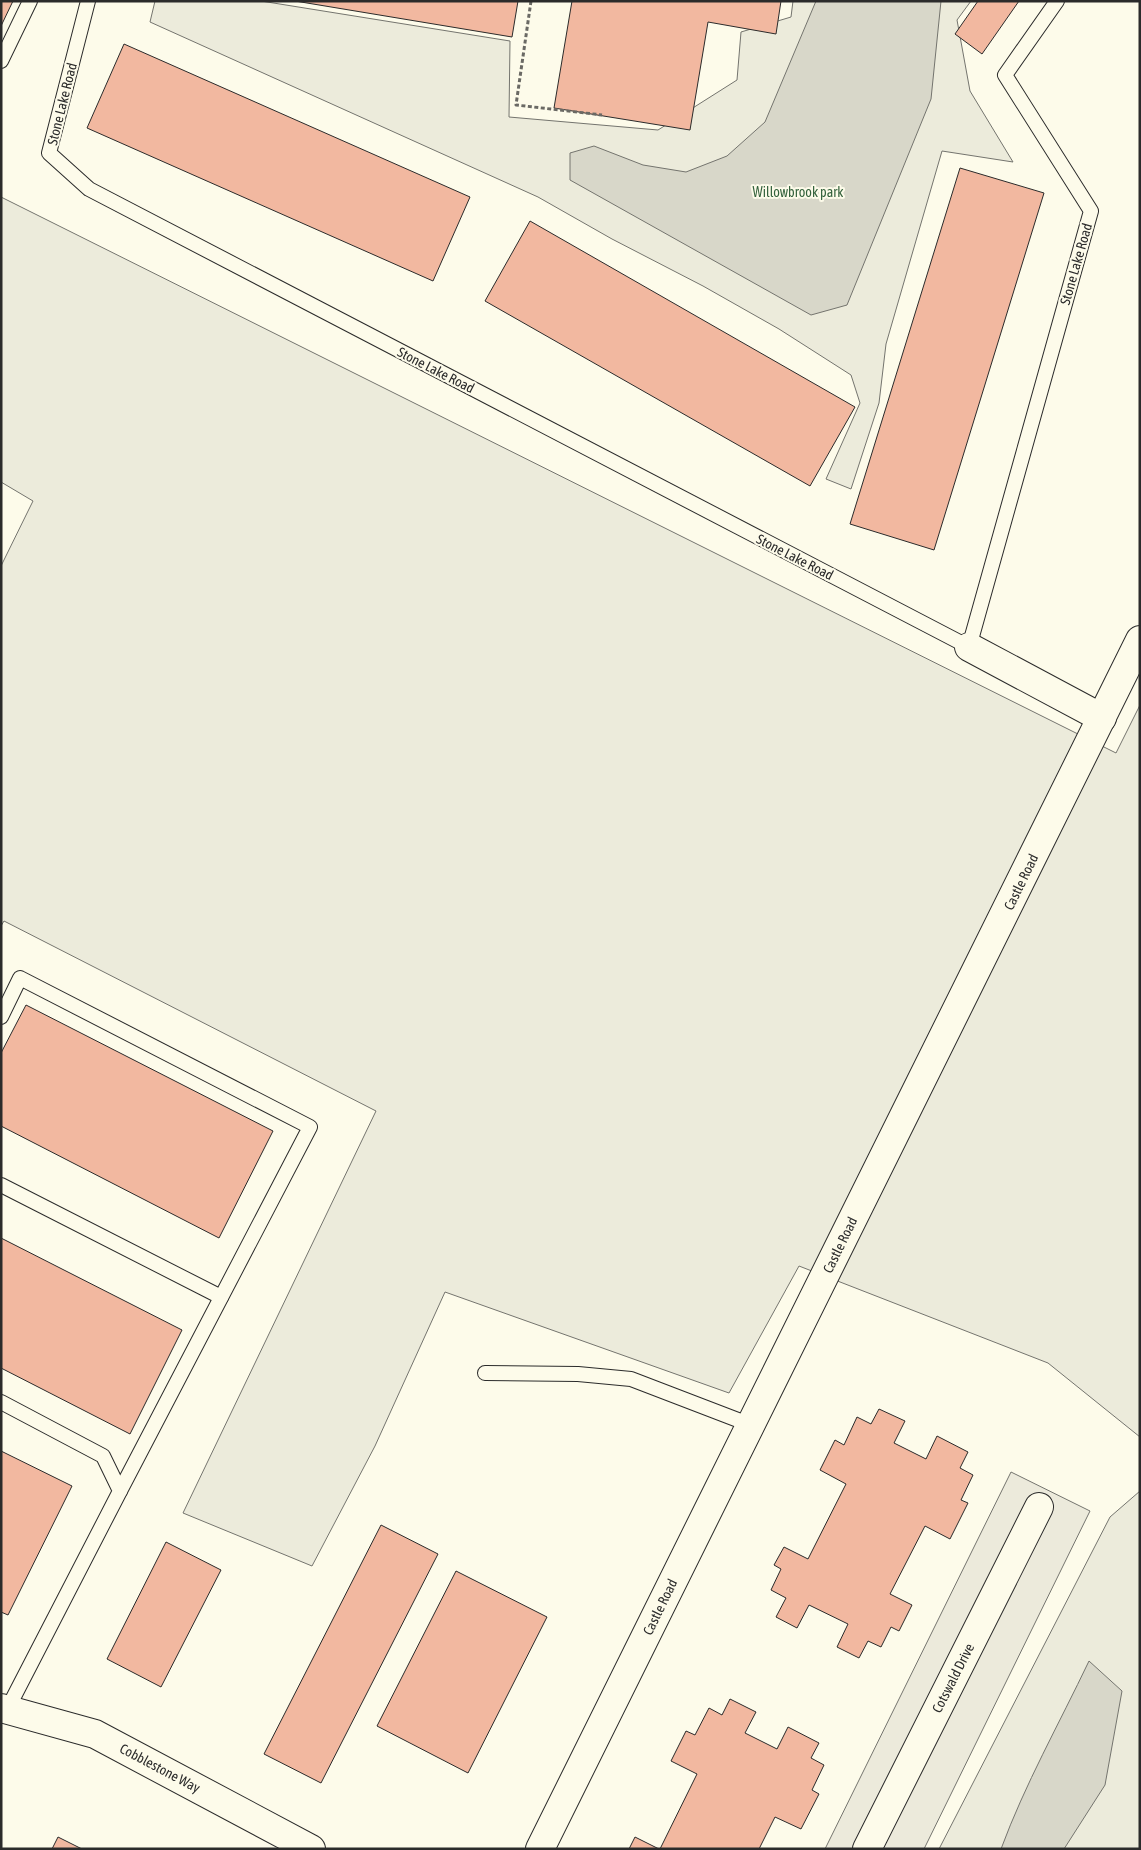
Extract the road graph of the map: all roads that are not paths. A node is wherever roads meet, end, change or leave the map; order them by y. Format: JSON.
{"nodes":[{"id":1,"x":30,"y":1,"type":"edge"},
{"id":2,"x":88,"y":1,"type":"edge"},
{"id":3,"x":1057,"y":1,"type":"edge"},
{"id":4,"x":1,"y":61,"type":"edge"},
{"id":5,"x":1140,"y":640,"type":"edge"},
{"id":6,"x":969,"y":647,"type":"junction"},
{"id":7,"x":1102,"y":718,"type":"junction"},
{"id":8,"x":1,"y":1017,"type":"edge"},
{"id":9,"x":1,"y":1185,"type":"edge"},
{"id":10,"x":221,"y":1297,"type":"junction"},
{"id":11,"x":485,"y":1373,"type":"dead end"},
{"id":12,"x":1,"y":1402,"type":"edge"},
{"id":13,"x":751,"y":1425,"type":"junction"},
{"id":14,"x":120,"y":1491,"type":"junction"},
{"id":15,"x":1039,"y":1507,"type":"dead end"},
{"id":16,"x":4,"y":1709,"type":"edge"},
{"id":17,"x":311,"y":1849,"type":"edge"},
{"id":18,"x":540,"y":1849,"type":"edge"},
{"id":19,"x":866,"y":1849,"type":"edge"}],
"edges":[{"from":1,"to":4,"type":"lane"},
{"from":2,"to":6,"type":"lane","name":"Stone Lake Road"},
{"from":3,"to":6,"type":"lane","name":"Stone Lake Road"},
{"from":5,"to":7,"type":"street","name":"Castle Road"},
{"from":6,"to":7,"type":"street","name":"Stone Lake Road"},
{"from":7,"to":13,"type":"street","name":"Castle Road"},
{"from":8,"to":10,"type":"lane"},
{"from":9,"to":10,"type":"lane"},
{"from":10,"to":14,"type":"lane"},
{"from":11,"to":13,"type":"lane"},
{"from":12,"to":14,"type":"lane"},
{"from":13,"to":18,"type":"street","name":"Castle Road"},
{"from":14,"to":16,"type":"lane"},
{"from":15,"to":19,"type":"street","name":"Cotswald Drive"},
{"from":16,"to":17,"type":"street","name":"Cobblestone Way"}]}
